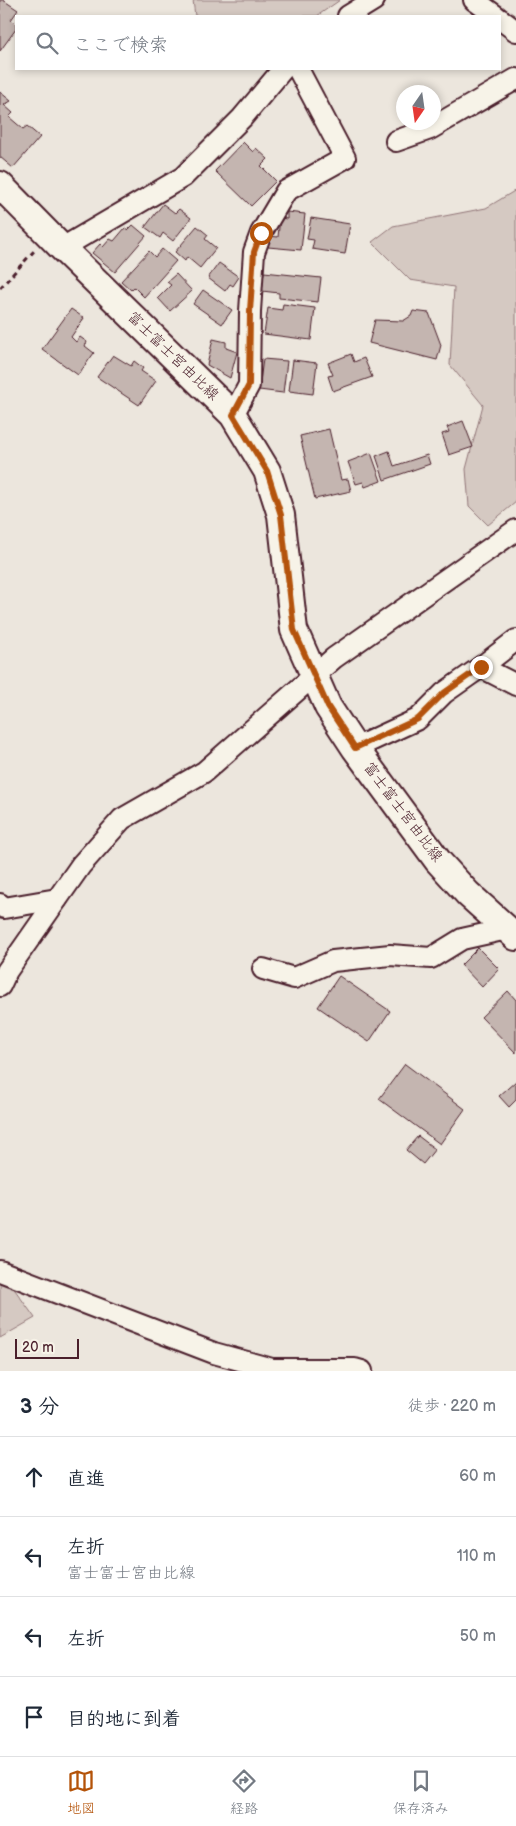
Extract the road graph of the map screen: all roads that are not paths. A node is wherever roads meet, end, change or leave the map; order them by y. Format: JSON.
{"nodes":[{"id":1,"x":374,"y":0,"type":"edge"},
{"id":2,"x":474,"y":0,"type":"edge"},
{"id":3,"x":350,"y":15,"type":"edge"},
{"id":4,"x":495,"y":15,"type":"edge"},
{"id":5,"x":501,"y":20,"type":"edge"},
{"id":6,"x":516,"y":32,"type":"edge"},
{"id":7,"x":282,"y":70,"type":"edge"},
{"id":8,"x":299,"y":70,"type":"edge"},
{"id":9,"x":516,"y":79,"type":"edge"},
{"id":10,"x":396,"y":140,"type":"dead end"},
{"id":11,"x":0,"y":184,"type":"edge"},
{"id":12,"x":56,"y":241,"type":"junction"},
{"id":13,"x":233,"y":415,"type":"junction"},
{"id":14,"x":516,"y":530,"type":"edge"},
{"id":15,"x":516,"y":640,"type":"edge"},
{"id":16,"x":481,"y":667,"type":"junction"},
{"id":17,"x":314,"y":675,"type":"junction"},
{"id":18,"x":516,"y":685,"type":"edge"},
{"id":19,"x":355,"y":748,"type":"junction"},
{"id":20,"x":57,"y":899,"type":"junction"},
{"id":21,"x":0,"y":904,"type":"edge"},
{"id":22,"x":512,"y":933,"type":"edge"},
{"id":23,"x":263,"y":969,"type":"dead end"},
{"id":24,"x":0,"y":986,"type":"edge"},
{"id":25,"x":0,"y":1271,"type":"edge"},
{"id":26,"x":362,"y":1371,"type":"edge"}],
"edges":[{"from":1,"to":3,"type":"street"},
{"from":2,"to":4,"type":"street"},
{"from":5,"to":6,"type":"street"},
{"from":7,"to":12,"type":"street"},
{"from":8,"to":13,"type":"street"},
{"from":9,"to":10,"type":"street"},
{"from":11,"to":12,"type":"main road","name":"富士富士宮由比線"},
{"from":12,"to":13,"type":"main road","name":"富士富士宮由比線"},
{"from":13,"to":17,"type":"main road","name":"富士富士宮由比線"},
{"from":14,"to":17,"type":"street"},
{"from":15,"to":16,"type":"street"},
{"from":16,"to":18,"type":"street"},
{"from":16,"to":19,"type":"street"},
{"from":17,"to":19,"type":"main road","name":"富士富士宮由比線"},
{"from":17,"to":20,"type":"street"},
{"from":19,"to":22,"type":"main road","name":"富士富士宮由比線"},
{"from":20,"to":21,"type":"street"},
{"from":20,"to":24,"type":"street"},
{"from":22,"to":23,"type":"street"},
{"from":25,"to":26,"type":"street"}]}
